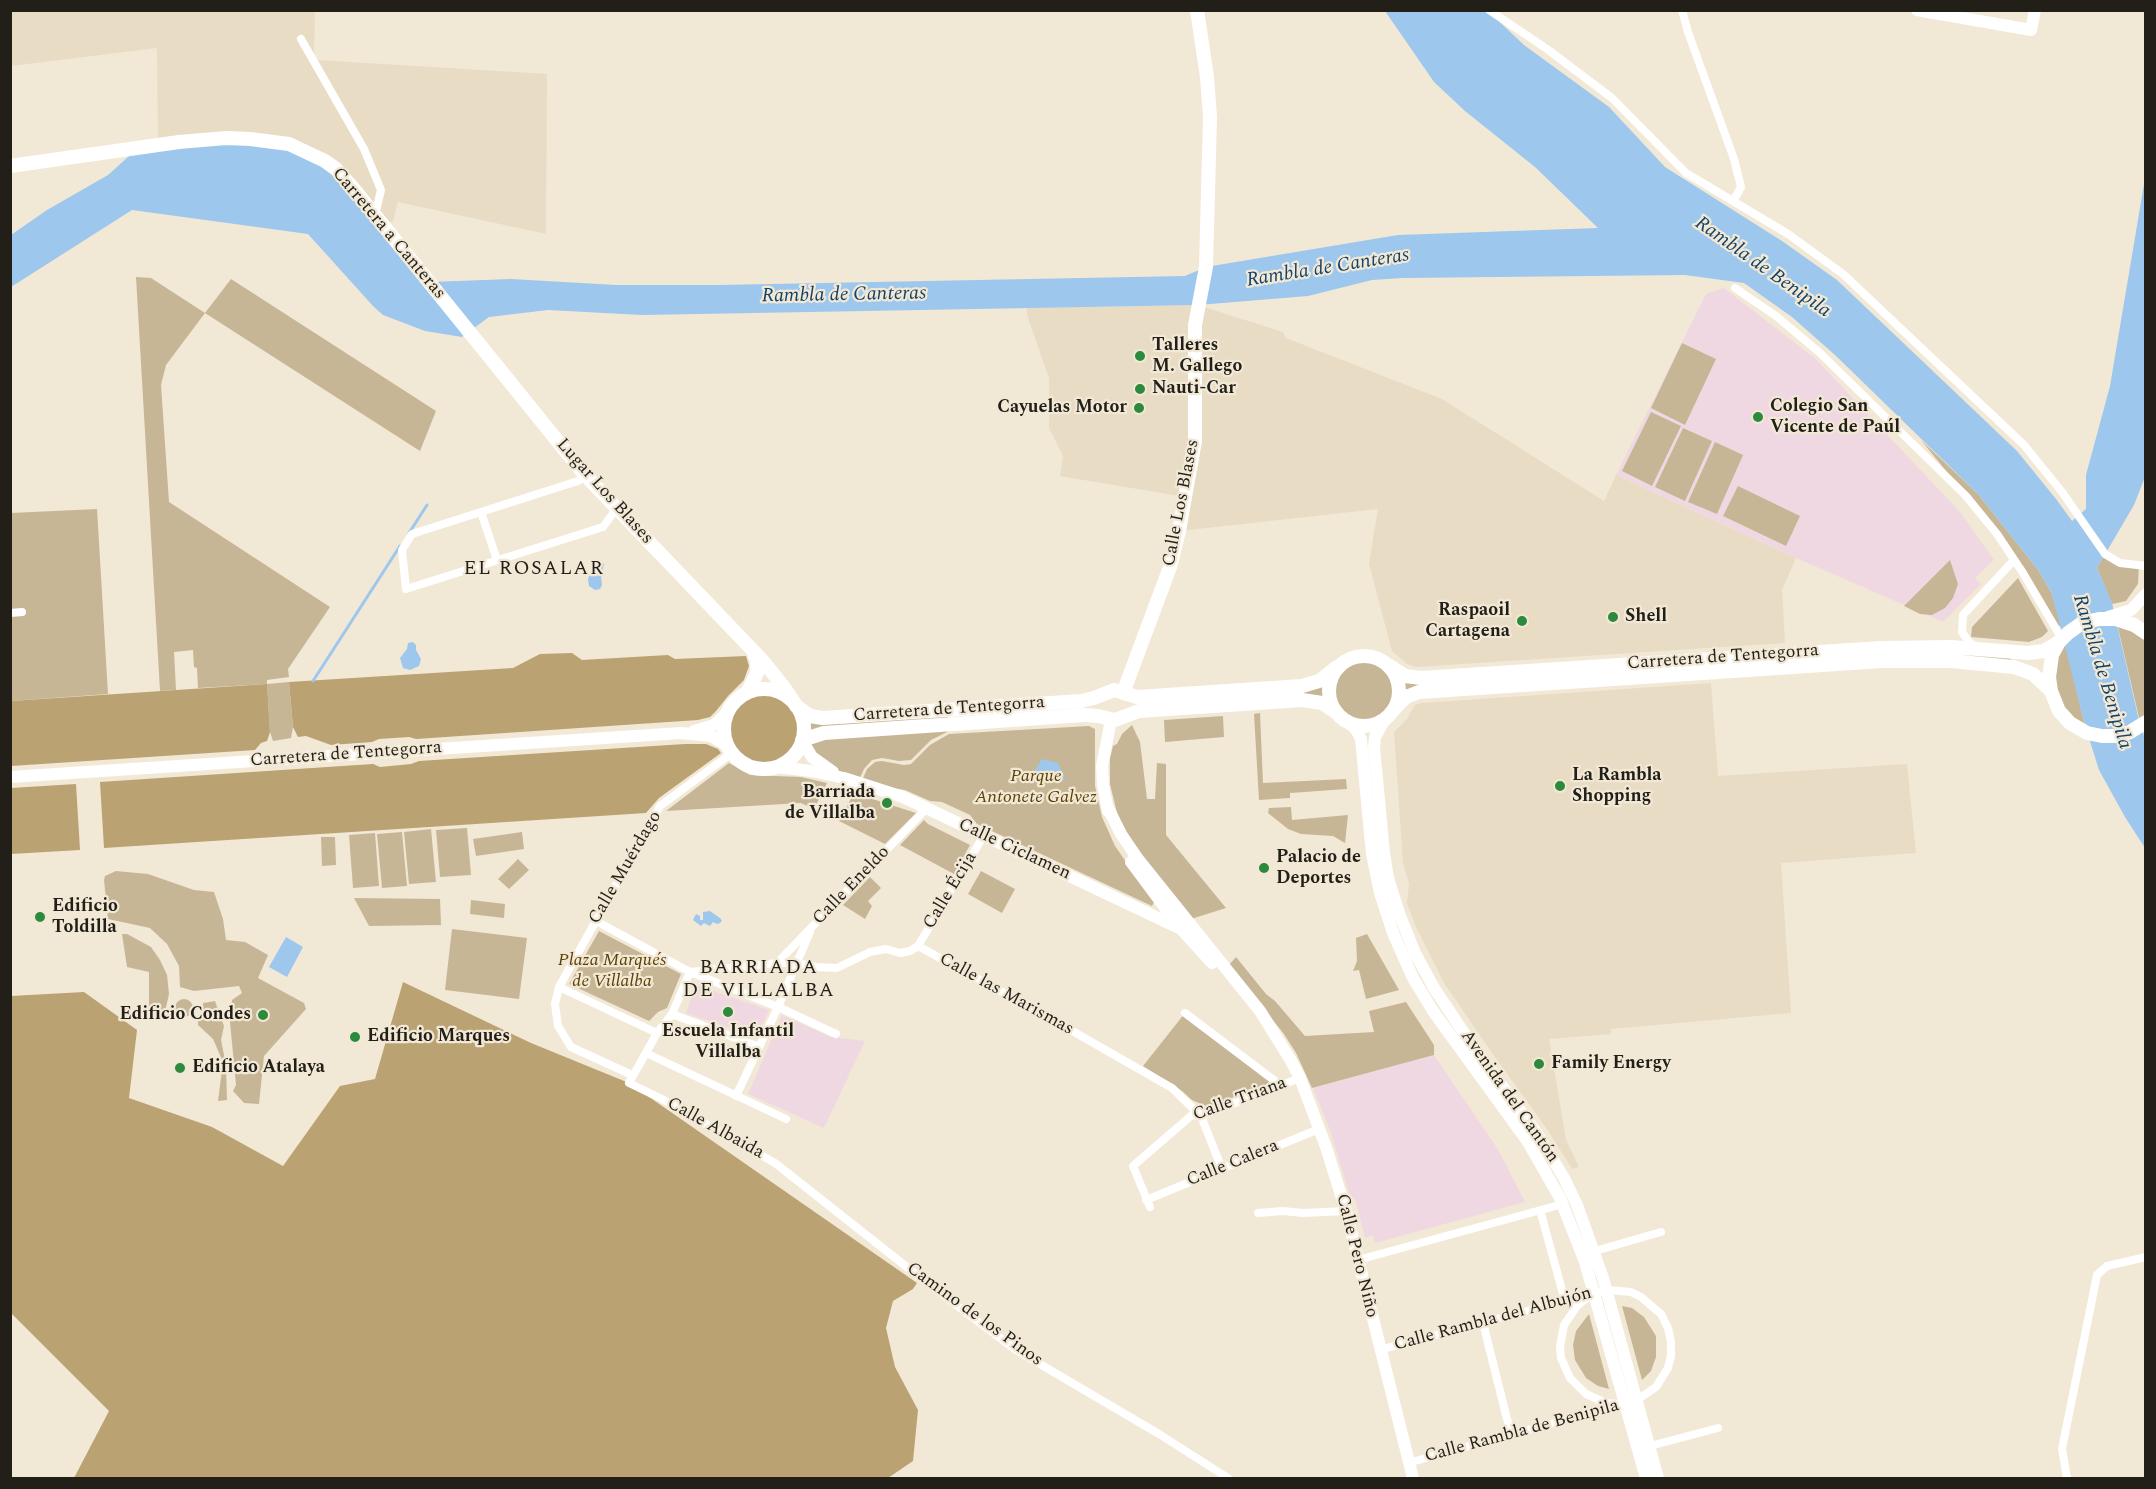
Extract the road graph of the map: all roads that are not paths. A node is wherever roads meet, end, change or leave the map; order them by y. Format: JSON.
{"nodes":[{"id":1,"x":1197,"y":10,"type":"edge"},
{"id":2,"x":1490,"y":10,"type":"edge"},
{"id":3,"x":1682,"y":10,"type":"edge"},
{"id":4,"x":1917,"y":10,"type":"edge"},
{"id":5,"x":2035,"y":10,"type":"edge"},
{"id":6,"x":301,"y":39,"type":"dead end"},
{"id":7,"x":10,"y":166,"type":"edge"},
{"id":8,"x":1734,"y":200,"type":"junction"},
{"id":9,"x":375,"y":215,"type":"junction"},
{"id":10,"x":1736,"y":288,"type":"dead end"},
{"id":11,"x":470,"y":333,"type":"joint"},
{"id":12,"x":585,"y":475,"type":"junction"},
{"id":13,"x":616,"y":508,"type":"junction"},
{"id":14,"x":482,"y":512,"type":"junction"},
{"id":15,"x":497,"y":560,"type":"junction"},
{"id":16,"x":2014,"y":560,"type":"junction"},
{"id":17,"x":2145,"y":566,"type":"edge"},
{"id":18,"x":2145,"y":594,"type":"edge"},
{"id":19,"x":22,"y":612,"type":"dead end"},
{"id":20,"x":10,"y":613,"type":"edge"},
{"id":21,"x":2112,"y":618,"type":"junction"},
{"id":22,"x":2145,"y":633,"type":"edge"},
{"id":23,"x":2062,"y":639,"type":"junction"},
{"id":24,"x":745,"y":643,"type":"junction"},
{"id":25,"x":1980,"y":649,"type":"junction"},
{"id":26,"x":1388,"y":665,"type":"junction"},
{"id":27,"x":1337,"y":668,"type":"junction"},
{"id":28,"x":2051,"y":691,"type":"junction"},
{"id":29,"x":747,"y":693,"type":"junction"},
{"id":30,"x":1104,"y":693,"type":"junction"},
{"id":31,"x":1123,"y":693,"type":"junction"},
{"id":32,"x":796,"y":705,"type":"junction"},
{"id":33,"x":1395,"y":708,"type":"junction"},
{"id":34,"x":728,"y":712,"type":"junction"},
{"id":35,"x":1337,"y":713,"type":"junction"},
{"id":36,"x":1126,"y":715,"type":"junction"},
{"id":37,"x":1109,"y":719,"type":"junction"},
{"id":38,"x":1384,"y":719,"type":"junction"},
{"id":39,"x":1350,"y":723,"type":"junction"},
{"id":40,"x":2141,"y":728,"type":"edge"},
{"id":41,"x":681,"y":733,"type":"junction"},
{"id":42,"x":802,"y":740,"type":"junction"},
{"id":43,"x":730,"y":750,"type":"junction"},
{"id":44,"x":776,"y":767,"type":"junction"},
{"id":45,"x":10,"y":777,"type":"edge"},
{"id":46,"x":844,"y":778,"type":"junction"},
{"id":47,"x":1107,"y":806,"type":"junction"},
{"id":48,"x":927,"y":808,"type":"junction"},
{"id":49,"x":984,"y":835,"type":"junction"},
{"id":50,"x":1158,"y":898,"type":"junction"},
{"id":51,"x":1148,"y":913,"type":"junction"},
{"id":52,"x":596,"y":921,"type":"junction"},
{"id":53,"x":813,"y":926,"type":"junction"},
{"id":54,"x":1181,"y":929,"type":"junction"},
{"id":55,"x":918,"y":946,"type":"junction"},
{"id":56,"x":777,"y":963,"type":"junction"},
{"id":57,"x":796,"y":963,"type":"junction"},
{"id":58,"x":690,"y":972,"type":"junction"},
{"id":59,"x":1230,"y":972,"type":"junction"},
{"id":60,"x":560,"y":987,"type":"junction"},
{"id":61,"x":778,"y":1007,"type":"junction"},
{"id":62,"x":1185,"y":1013,"type":"dead end"},
{"id":63,"x":672,"y":1014,"type":"junction"},
{"id":64,"x":657,"y":1033,"type":"junction"},
{"id":65,"x":836,"y":1034,"type":"dead end"},
{"id":66,"x":1280,"y":1041,"type":"junction"},
{"id":67,"x":759,"y":1047,"type":"junction"},
{"id":68,"x":646,"y":1053,"type":"junction"},
{"id":69,"x":1300,"y":1078,"type":"junction"},
{"id":70,"x":631,"y":1079,"type":"junction"},
{"id":71,"x":1278,"y":1087,"type":"junction"},
{"id":72,"x":736,"y":1095,"type":"junction"},
{"id":73,"x":1201,"y":1116,"type":"junction"},
{"id":74,"x":786,"y":1119,"type":"dead end"},
{"id":75,"x":1319,"y":1129,"type":"junction"},
{"id":76,"x":1222,"y":1169,"type":"junction"},
{"id":77,"x":798,"y":1181,"type":"joint"},
{"id":78,"x":1562,"y":1201,"type":"junction"},
{"id":79,"x":1148,"y":1204,"type":"joint"},
{"id":80,"x":1540,"y":1210,"type":"junction"},
{"id":81,"x":1346,"y":1211,"type":"junction"},
{"id":82,"x":1258,"y":1213,"type":"dead end"},
{"id":83,"x":1661,"y":1232,"type":"dead end"},
{"id":84,"x":1595,"y":1251,"type":"junction"},
{"id":85,"x":2145,"y":1257,"type":"edge"},
{"id":86,"x":1358,"y":1260,"type":"junction"},
{"id":87,"x":1601,"y":1292,"type":"junction"},
{"id":88,"x":1565,"y":1301,"type":"junction"},
{"id":89,"x":1483,"y":1323,"type":"junction"},
{"id":90,"x":1379,"y":1350,"type":"junction"},
{"id":91,"x":1631,"y":1402,"type":"junction"},
{"id":92,"x":1718,"y":1428,"type":"dead end"},
{"id":93,"x":1511,"y":1435,"type":"junction"},
{"id":94,"x":1650,"y":1446,"type":"junction"},
{"id":95,"x":1408,"y":1463,"type":"junction"},
{"id":96,"x":1228,"y":1479,"type":"edge"},
{"id":97,"x":1413,"y":1479,"type":"edge"},
{"id":98,"x":1646,"y":1479,"type":"edge"},
{"id":99,"x":1658,"y":1479,"type":"edge"},
{"id":100,"x":2067,"y":1479,"type":"edge"}],
"edges":[{"from":1,"to":31,"type":"main road","name":"Calle Los Blases"},
{"from":2,"to":8,"type":"street"},
{"from":3,"to":8,"type":"street"},
{"from":4,"to":5,"type":"main road"},
{"from":6,"to":9,"type":"street"},
{"from":7,"to":9,"type":"main road","name":"Carretera a Canteras"},
{"from":8,"to":17,"type":"street"},
{"from":9,"to":11,"type":"main road","name":"Carretera a Canteras"},
{"from":10,"to":16,"type":"street"},
{"from":11,"to":12,"type":"main road","name":"Lugar Los Blases"},
{"from":12,"to":13,"type":"main road","name":"Lugar Los Blases"},
{"from":12,"to":14,"type":"street"},
{"from":13,"to":15,"type":"street"},
{"from":13,"to":24,"type":"main road","name":"Lugar Los Blases"},
{"from":14,"to":15,"type":"street"},
{"from":14,"to":15,"type":"street"},
{"from":16,"to":23,"type":"street"},
{"from":16,"to":25,"type":"street"},
{"from":18,"to":21,"type":"main road"},
{"from":19,"to":20,"type":"street"},
{"from":21,"to":22,"type":"main road"},
{"from":21,"to":23,"type":"main road","name":"Carretera de Tentegorra"},
{"from":23,"to":25,"type":"main road","name":"Carretera de Tentegorra"},
{"from":23,"to":28,"type":"main road"},
{"from":24,"to":29,"type":"main road","name":"Lugar Los Blases"},
{"from":24,"to":32,"type":"main road","name":"Lugar Los Blases"},
{"from":25,"to":26,"type":"main road","name":"Carretera de Tentegorra"},
{"from":26,"to":27,"type":"main road"},
{"from":26,"to":33,"type":"main road"},
{"from":27,"to":31,"type":"main road"},
{"from":27,"to":35,"type":"main road"},
{"from":28,"to":33,"type":"main road","name":"Carretera de Tentegorra"},
{"from":28,"to":40,"type":"main road"},
{"from":29,"to":32,"type":"main road"},
{"from":29,"to":34,"type":"main road"},
{"from":30,"to":31,"type":"main road"},
{"from":30,"to":32,"type":"main road","name":"Carretera de Tentegorra"},
{"from":30,"to":37,"type":"main road"},
{"from":31,"to":36,"type":"main road"},
{"from":32,"to":42,"type":"main road"},
{"from":33,"to":38,"type":"main road"},
{"from":34,"to":41,"type":"main road","name":"Carretera de Tentegorra"},
{"from":34,"to":43,"type":"main road"},
{"from":35,"to":36,"type":"main road"},
{"from":35,"to":39,"type":"main road"},
{"from":36,"to":37,"type":"main road"},
{"from":37,"to":42,"type":"main road","name":"Carretera de Tentegorra"},
{"from":37,"to":47,"type":"main road","name":"Calle Pero Niño"},
{"from":38,"to":39,"type":"main road"},
{"from":38,"to":84,"type":"main road","name":"Avenida del Cantón"},
{"from":39,"to":78,"type":"main road","name":"Avenida del Cantón"},
{"from":41,"to":43,"type":"main road","name":"Carretera de Tentegorra"},
{"from":41,"to":45,"type":"main road","name":"Carretera de Tentegorra"},
{"from":42,"to":44,"type":"main road"},
{"from":42,"to":46,"type":"main road","name":"Calle Ciclamen"},
{"from":43,"to":44,"type":"main road"},
{"from":43,"to":52,"type":"street","name":"Calle Muérdago"},
{"from":44,"to":46,"type":"main road","name":"Calle Ciclamen"},
{"from":46,"to":48,"type":"main road","name":"Calle Ciclamen"},
{"from":47,"to":50,"type":"main road","name":"Calle Pero Niño"},
{"from":47,"to":59,"type":"main road","name":"Calle Pero Niño"},
{"from":48,"to":49,"type":"main road","name":"Calle Ciclamen"},
{"from":48,"to":53,"type":"street","name":"Calle Eneldo"},
{"from":49,"to":51,"type":"main road","name":"Calle Ciclamen"},
{"from":49,"to":55,"type":"street","name":"Calle Écija"},
{"from":50,"to":51,"type":"main road"},
{"from":50,"to":54,"type":"main road","name":"Calle Pero Niño"},
{"from":51,"to":54,"type":"main road","name":"Calle Ciclamen"},
{"from":52,"to":58,"type":"street"},
{"from":52,"to":60,"type":"street","name":"Calle Muérdago"},
{"from":53,"to":56,"type":"street","name":"Calle Eneldo"},
{"from":53,"to":57,"type":"street"},
{"from":54,"to":59,"type":"main road"},
{"from":54,"to":66,"type":"main road","name":"Calle Pero Niño"},
{"from":55,"to":57,"type":"street","name":"Calle las Marismas"},
{"from":55,"to":73,"type":"street","name":"Calle las Marismas"},
{"from":56,"to":57,"type":"street","name":"Calle las Marismas"},
{"from":56,"to":58,"type":"street","name":"Calle las Marismas"},
{"from":57,"to":61,"type":"street"},
{"from":58,"to":61,"type":"street"},
{"from":58,"to":63,"type":"street"},
{"from":59,"to":66,"type":"main road","name":"Calle Pero Niño"},
{"from":60,"to":64,"type":"street"},
{"from":60,"to":70,"type":"street","name":"Calle Muérdago"},
{"from":61,"to":65,"type":"street"},
{"from":61,"to":67,"type":"street"},
{"from":62,"to":71,"type":"street"},
{"from":63,"to":64,"type":"street"},
{"from":63,"to":67,"type":"street"},
{"from":64,"to":68,"type":"street"},
{"from":66,"to":69,"type":"main road","name":"Calle Pero Niño"},
{"from":67,"to":72,"type":"street"},
{"from":68,"to":70,"type":"street"},
{"from":68,"to":72,"type":"street"},
{"from":69,"to":71,"type":"street","name":"Calle Triana"},
{"from":69,"to":75,"type":"main road","name":"Calle Pero Niño"},
{"from":70,"to":77,"type":"street","name":"Calle Albaida"},
{"from":71,"to":73,"type":"street","name":"Calle Triana"},
{"from":72,"to":74,"type":"street"},
{"from":73,"to":76,"type":"street"},
{"from":73,"to":79,"type":"street","name":"Calle Triana"},
{"from":75,"to":76,"type":"street","name":"Calle Calera"},
{"from":75,"to":81,"type":"main road","name":"Calle Pero Niño"},
{"from":76,"to":79,"type":"street","name":"Calle Calera"},
{"from":77,"to":96,"type":"street","name":"Camino de los Pinos"},
{"from":78,"to":80,"type":"street"},
{"from":78,"to":87,"type":"main road","name":"Avenida del Cantón"},
{"from":80,"to":86,"type":"street"},
{"from":80,"to":88,"type":"street"},
{"from":81,"to":82,"type":"street"},
{"from":81,"to":86,"type":"main road","name":"Calle Pero Niño"},
{"from":83,"to":84,"type":"street"},
{"from":84,"to":87,"type":"main road","name":"Avenida del Cantón"},
{"from":85,"to":100,"type":"street"},
{"from":86,"to":90,"type":"main road","name":"Calle Pero Niño"},
{"from":87,"to":88,"type":"street","name":"Calle Rambla del Albujón"},
{"from":87,"to":91,"type":"main road","name":"Avenida del Cantón"},
{"from":87,"to":91,"type":"street"},
{"from":87,"to":91,"type":"street"},
{"from":88,"to":89,"type":"street","name":"Calle Rambla del Albujón"},
{"from":89,"to":90,"type":"street","name":"Calle Rambla del Albujón"},
{"from":89,"to":93,"type":"street"},
{"from":90,"to":95,"type":"main road","name":"Calle Pero Niño"},
{"from":91,"to":93,"type":"street","name":"Calle Rambla de Benipila"},
{"from":91,"to":94,"type":"main road","name":"Avenida del Cantón"},
{"from":91,"to":98,"type":"main road","name":"Avenida del Cantón"},
{"from":92,"to":94,"type":"street"},
{"from":93,"to":95,"type":"street","name":"Calle Rambla de Benipila"},
{"from":94,"to":99,"type":"main road","name":"Avenida del Cantón"},
{"from":95,"to":97,"type":"main road","name":"Calle Pero Niño"}]}
